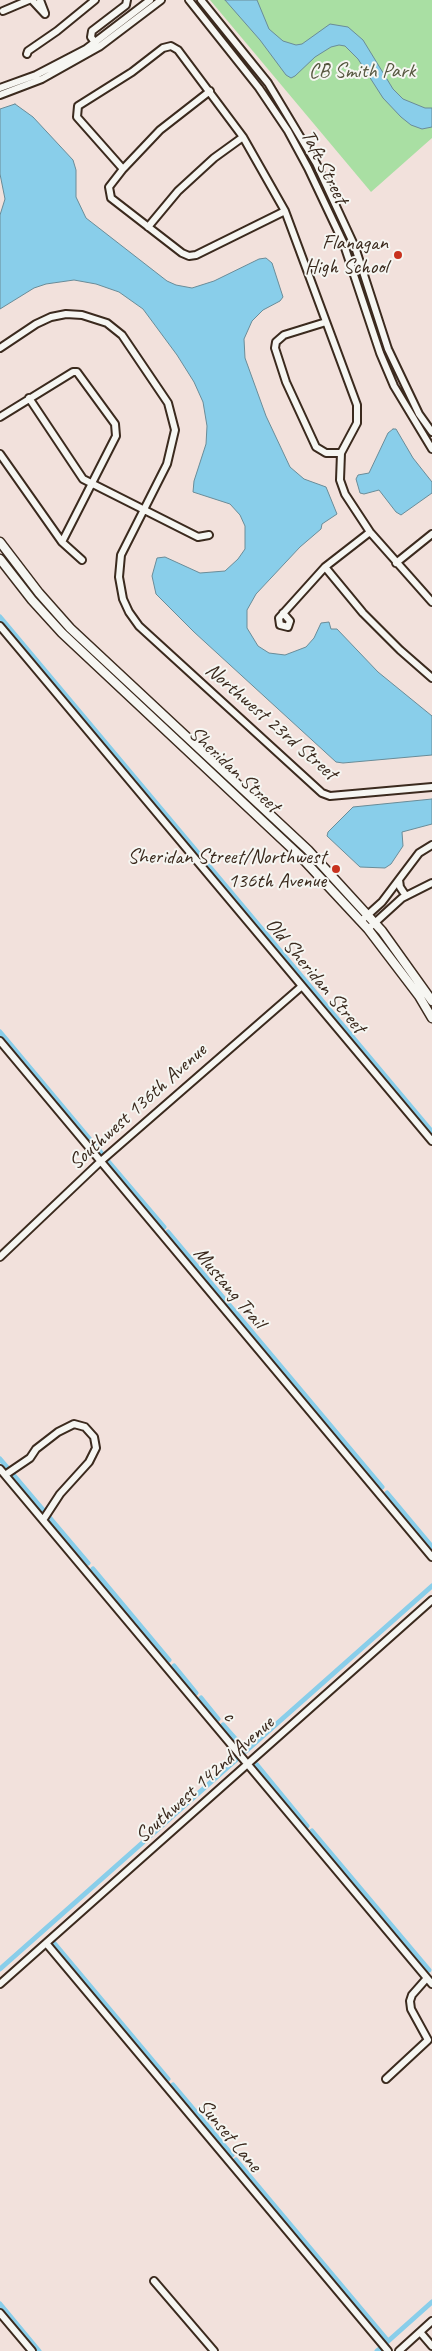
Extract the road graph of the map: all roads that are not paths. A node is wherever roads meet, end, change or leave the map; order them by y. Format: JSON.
{"nodes":[{"id":1,"x":30,"y":0,"type":"edge"},
{"id":2,"x":40,"y":0,"type":"edge"},
{"id":3,"x":95,"y":0,"type":"edge"},
{"id":4,"x":127,"y":0,"type":"edge"},
{"id":5,"x":150,"y":0,"type":"edge"},
{"id":6,"x":161,"y":0,"type":"edge"},
{"id":7,"x":189,"y":0,"type":"edge"},
{"id":8,"x":201,"y":0,"type":"edge"},
{"id":9,"x":3,"y":11,"type":"dead end"},
{"id":10,"x":97,"y":45,"type":"junction"},
{"id":11,"x":27,"y":54,"type":"dead end"},
{"id":12,"x":0,"y":88,"type":"edge"},
{"id":13,"x":210,"y":91,"type":"junction"},
{"id":14,"x":0,"y":95,"type":"edge"},
{"id":15,"x":243,"y":137,"type":"junction"},
{"id":16,"x":124,"y":169,"type":"junction"},
{"id":17,"x":285,"y":210,"type":"junction"},
{"id":18,"x":148,"y":227,"type":"junction"},
{"id":19,"x":378,"y":320,"type":"junction"},
{"id":20,"x":326,"y":322,"type":"junction"},
{"id":21,"x":370,"y":323,"type":"junction"},
{"id":22,"x":0,"y":348,"type":"edge"},
{"id":23,"x":29,"y":398,"type":"junction"},
{"id":24,"x":0,"y":417,"type":"edge"},
{"id":25,"x":432,"y":432,"type":"edge"},
{"id":26,"x":432,"y":449,"type":"edge"},
{"id":27,"x":341,"y":453,"type":"junction"},
{"id":28,"x":0,"y":454,"type":"edge"},
{"id":29,"x":92,"y":485,"type":"junction"},
{"id":30,"x":142,"y":510,"type":"junction"},
{"id":31,"x":370,"y":532,"type":"junction"},
{"id":32,"x":432,"y":534,"type":"edge"},
{"id":33,"x":209,"y":536,"type":"dead end"},
{"id":34,"x":0,"y":542,"type":"edge"},
{"id":35,"x":62,"y":542,"type":"junction"},
{"id":36,"x":0,"y":558,"type":"edge"},
{"id":37,"x":82,"y":560,"type":"dead end"},
{"id":38,"x":396,"y":563,"type":"junction"},
{"id":39,"x":325,"y":567,"type":"junction"},
{"id":40,"x":432,"y":602,"type":"edge"},
{"id":41,"x":283,"y":613,"type":"dead end"},
{"id":42,"x":0,"y":626,"type":"edge"},
{"id":43,"x":432,"y":678,"type":"edge"},
{"id":44,"x":432,"y":787,"type":"edge"},
{"id":45,"x":432,"y":845,"type":"edge"},
{"id":46,"x":399,"y":880,"type":"junction"},
{"id":47,"x":432,"y":883,"type":"edge"},
{"id":48,"x":406,"y":896,"type":"junction"},
{"id":49,"x":368,"y":915,"type":"junction"},
{"id":50,"x":361,"y":922,"type":"junction"},
{"id":51,"x":375,"y":923,"type":"junction"},
{"id":52,"x":368,"y":929,"type":"junction"},
{"id":53,"x":302,"y":986,"type":"junction"},
{"id":54,"x":432,"y":1000,"type":"edge"},
{"id":55,"x":432,"y":1018,"type":"edge"},
{"id":56,"x":0,"y":1041,"type":"edge"},
{"id":57,"x":432,"y":1141,"type":"edge"},
{"id":58,"x":101,"y":1160,"type":"junction"},
{"id":59,"x":0,"y":1257,"type":"edge"},
{"id":60,"x":7,"y":1471,"type":"edge"},
{"id":61,"x":44,"y":1519,"type":"junction"},
{"id":62,"x":432,"y":1557,"type":"edge"},
{"id":63,"x":432,"y":1600,"type":"edge"},
{"id":64,"x":248,"y":1764,"type":"junction"},
{"id":65,"x":46,"y":1943,"type":"junction"},
{"id":66,"x":430,"y":1981,"type":"edge"},
{"id":67,"x":0,"y":1984,"type":"edge"},
{"id":68,"x":386,"y":2079,"type":"dead end"},
{"id":69,"x":154,"y":2280,"type":"dead end"},
{"id":70,"x":0,"y":2313,"type":"edge"},
{"id":71,"x":432,"y":2321,"type":"edge"},
{"id":72,"x":420,"y":2332,"type":"junction"},
{"id":73,"x":432,"y":2346,"type":"edge"},
{"id":74,"x":32,"y":2351,"type":"edge"},
{"id":75,"x":214,"y":2351,"type":"edge"},
{"id":76,"x":388,"y":2351,"type":"edge"},
{"id":77,"x":399,"y":2351,"type":"edge"}],
"edges":[{"from":1,"to":2,"type":"street"},
{"from":1,"to":9,"type":"street"},
{"from":3,"to":11,"type":"street"},
{"from":4,"to":10,"type":"street"},
{"from":5,"to":10,"type":"street"},
{"from":6,"to":10,"type":"street"},
{"from":7,"to":21,"type":"street","name":"Taft Street"},
{"from":8,"to":19,"type":"street","name":"Taft Street"},
{"from":10,"to":12,"type":"street"},
{"from":10,"to":14,"type":"street"},
{"from":13,"to":15,"type":"street"},
{"from":13,"to":16,"type":"street"},
{"from":13,"to":16,"type":"street"},
{"from":15,"to":17,"type":"street"},
{"from":15,"to":18,"type":"street"},
{"from":16,"to":18,"type":"street"},
{"from":17,"to":18,"type":"street"},
{"from":17,"to":20,"type":"street"},
{"from":19,"to":21,"type":"street"},
{"from":19,"to":25,"type":"street","name":"Taft Street"},
{"from":20,"to":27,"type":"street"},
{"from":20,"to":27,"type":"street"},
{"from":21,"to":26,"type":"street","name":"Taft Street"},
{"from":22,"to":30,"type":"street","name":"Northwest 23rd Street"},
{"from":23,"to":24,"type":"street"},
{"from":23,"to":29,"type":"street"},
{"from":23,"to":29,"type":"street"},
{"from":27,"to":31,"type":"street"},
{"from":28,"to":35,"type":"street"},
{"from":29,"to":30,"type":"street"},
{"from":29,"to":35,"type":"street"},
{"from":30,"to":33,"type":"street"},
{"from":30,"to":44,"type":"street","name":"Northwest 23rd Street"},
{"from":31,"to":38,"type":"street"},
{"from":31,"to":39,"type":"street"},
{"from":32,"to":38,"type":"street"},
{"from":34,"to":49,"type":"main road","name":"Sheridan Street"},
{"from":35,"to":37,"type":"street"},
{"from":36,"to":50,"type":"main road","name":"Sheridan Street"},
{"from":38,"to":40,"type":"street"},
{"from":39,"to":41,"type":"street"},
{"from":39,"to":43,"type":"street"},
{"from":42,"to":53,"type":"street","name":"Old Sheridan Street"},
{"from":45,"to":46,"type":"street"},
{"from":46,"to":48,"type":"street"},
{"from":46,"to":49,"type":"street"},
{"from":47,"to":48,"type":"street"},
{"from":48,"to":51,"type":"street"},
{"from":49,"to":50,"type":"street"},
{"from":49,"to":51,"type":"main road","name":"Sheridan Street"},
{"from":50,"to":52,"type":"main road","name":"Sheridan Street"},
{"from":51,"to":52,"type":"street"},
{"from":51,"to":54,"type":"main road","name":"Sheridan Street"},
{"from":52,"to":55,"type":"main road","name":"Sheridan Street"},
{"from":53,"to":57,"type":"street","name":"Old Sheridan Street"},
{"from":53,"to":58,"type":"street","name":"Southwest 136th Avenue"},
{"from":56,"to":58,"type":"street","name":"Mustang Trail"},
{"from":58,"to":59,"type":"street","name":"Southwest 136th Avenue"},
{"from":58,"to":62,"type":"street","name":"Mustang Trail"},
{"from":60,"to":61,"type":"street","name":"c"},
{"from":60,"to":61,"type":"street"},
{"from":61,"to":64,"type":"street","name":"c"},
{"from":63,"to":64,"type":"street","name":"Southwest 142nd Avenue"},
{"from":64,"to":65,"type":"street","name":"Southwest 142nd Avenue"},
{"from":64,"to":66,"type":"street","name":"c"},
{"from":65,"to":67,"type":"street","name":"Southwest 142nd Avenue"},
{"from":65,"to":76,"type":"street","name":"Sunset Lane"},
{"from":66,"to":68,"type":"street"},
{"from":69,"to":75,"type":"street"},
{"from":70,"to":74,"type":"street"},
{"from":71,"to":72,"type":"street"},
{"from":72,"to":73,"type":"street"},
{"from":72,"to":77,"type":"street"}]}
